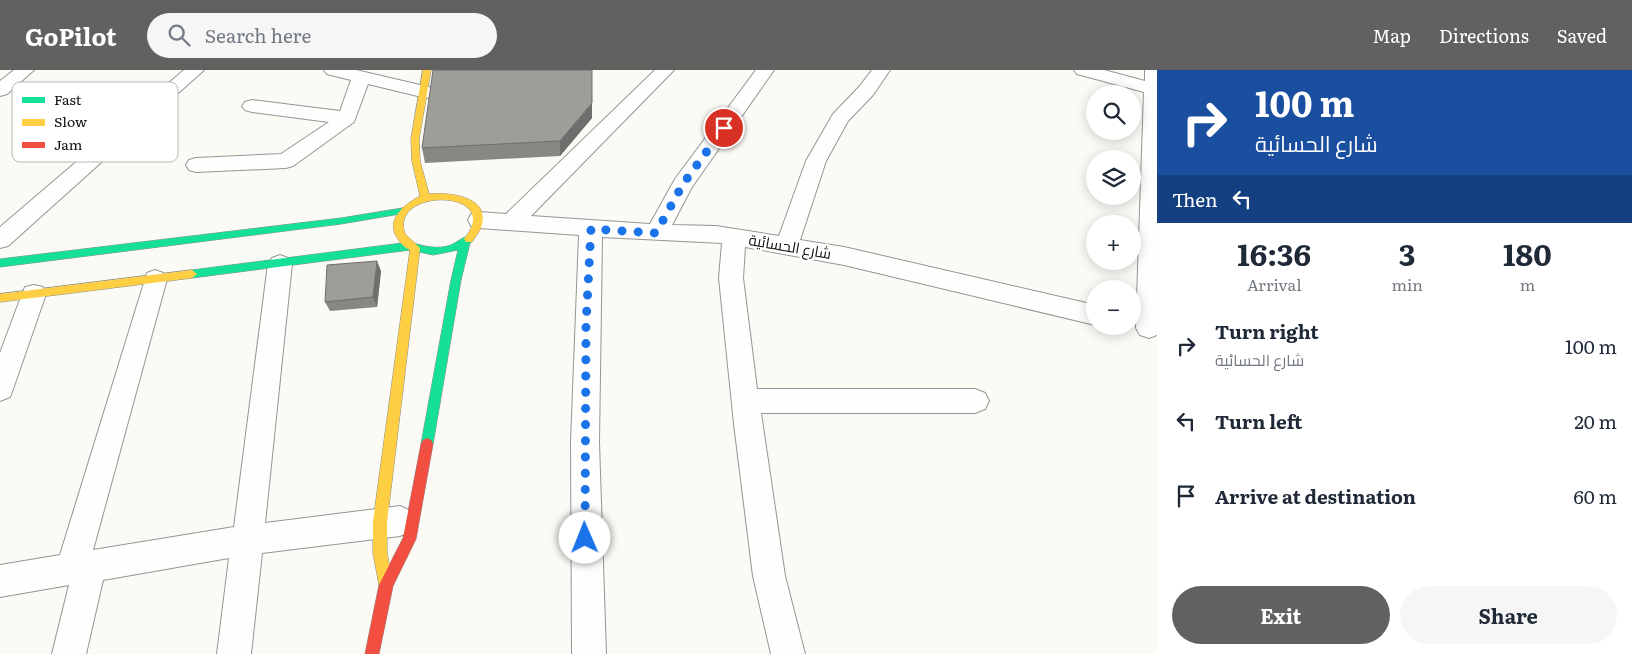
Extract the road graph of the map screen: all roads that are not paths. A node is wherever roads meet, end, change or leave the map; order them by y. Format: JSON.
{"nodes":[{"id":1,"x":25,"y":70,"type":"edge"},
{"id":2,"x":196,"y":70,"type":"edge"},
{"id":3,"x":333,"y":70,"type":"edge"},
{"id":4,"x":427,"y":70,"type":"edge"},
{"id":5,"x":665,"y":70,"type":"edge"},
{"id":6,"x":765,"y":70,"type":"edge"},
{"id":7,"x":881,"y":70,"type":"edge"},
{"id":8,"x":1083,"y":70,"type":"edge"},
{"id":9,"x":361,"y":77,"type":"junction"},
{"id":10,"x":1153,"y":80,"type":"edge"},
{"id":11,"x":178,"y":86,"type":"edge"},
{"id":12,"x":0,"y":90,"type":"edge"},
{"id":13,"x":426,"y":92,"type":"junction"},
{"id":14,"x":252,"y":106,"type":"dead end"},
{"id":15,"x":347,"y":118,"type":"junction"},
{"id":16,"x":90,"y":162,"type":"edge"},
{"id":17,"x":196,"y":165,"type":"dead end"},
{"id":18,"x":426,"y":197,"type":"junction"},
{"id":19,"x":403,"y":211,"type":"junction"},
{"id":20,"x":479,"y":220,"type":"junction"},
{"id":21,"x":511,"y":222,"type":"junction"},
{"id":22,"x":591,"y":229,"type":"junction"},
{"id":23,"x":656,"y":233,"type":"junction"},
{"id":24,"x":734,"y":237,"type":"junction"},
{"id":25,"x":0,"y":240,"type":"edge"},
{"id":26,"x":465,"y":242,"type":"junction"},
{"id":27,"x":787,"y":246,"type":"junction"},
{"id":28,"x":412,"y":247,"type":"junction"},
{"id":29,"x":0,"y":263,"type":"edge"},
{"id":30,"x":280,"y":264,"type":"junction"},
{"id":31,"x":155,"y":279,"type":"junction"},
{"id":32,"x":34,"y":294,"type":"junction"},
{"id":33,"x":0,"y":298,"type":"edge"},
{"id":34,"x":1086,"y":313,"type":"edge"},
{"id":35,"x":1146,"y":327,"type":"edge"},
{"id":36,"x":0,"y":389,"type":"edge"},
{"id":37,"x":745,"y":401,"type":"junction"},
{"id":38,"x":975,"y":401,"type":"dead end"},
{"id":39,"x":414,"y":520,"type":"junction"},
{"id":40,"x":380,"y":522,"type":"junction"},
{"id":41,"x":247,"y":540,"type":"junction"},
{"id":42,"x":81,"y":567,"type":"junction"},
{"id":43,"x":0,"y":581,"type":"edge"},
{"id":44,"x":386,"y":586,"type":"junction"},
{"id":45,"x":69,"y":654,"type":"edge"},
{"id":46,"x":234,"y":654,"type":"edge"},
{"id":47,"x":372,"y":654,"type":"edge"},
{"id":48,"x":589,"y":654,"type":"edge"},
{"id":49,"x":788,"y":654,"type":"edge"}],
"edges":[{"from":1,"to":12,"type":"street"},
{"from":2,"to":11,"type":"street"},
{"from":3,"to":9,"type":"street"},
{"from":4,"to":13,"type":"street"},
{"from":5,"to":21,"type":"street"},
{"from":6,"to":23,"type":"street"},
{"from":7,"to":27,"type":"street"},
{"from":8,"to":10,"type":"street"},
{"from":9,"to":13,"type":"street"},
{"from":9,"to":15,"type":"street"},
{"from":10,"to":35,"type":"street"},
{"from":13,"to":18,"type":"street"},
{"from":14,"to":15,"type":"street"},
{"from":15,"to":17,"type":"street"},
{"from":16,"to":25,"type":"street"},
{"from":18,"to":19,"type":"street"},
{"from":18,"to":20,"type":"street"},
{"from":19,"to":28,"type":"street"},
{"from":19,"to":29,"type":"street"},
{"from":20,"to":21,"type":"street","name":"شارع الحسائية"},
{"from":20,"to":26,"type":"street"},
{"from":21,"to":22,"type":"street","name":"شارع الحسائية"},
{"from":22,"to":23,"type":"street","name":"شارع الحسائية"},
{"from":22,"to":48,"type":"street"},
{"from":23,"to":24,"type":"street","name":"شارع الحسائية"},
{"from":24,"to":27,"type":"street","name":"شارع الحسائية"},
{"from":24,"to":37,"type":"street"},
{"from":26,"to":28,"type":"street"},
{"from":26,"to":39,"type":"street"},
{"from":27,"to":34,"type":"street","name":"شارع الحسائية"},
{"from":28,"to":30,"type":"street"},
{"from":28,"to":40,"type":"street"},
{"from":30,"to":31,"type":"street"},
{"from":30,"to":41,"type":"street"},
{"from":31,"to":32,"type":"street"},
{"from":31,"to":42,"type":"street"},
{"from":32,"to":33,"type":"street"},
{"from":32,"to":36,"type":"street"},
{"from":37,"to":38,"type":"street"},
{"from":37,"to":49,"type":"street"},
{"from":39,"to":40,"type":"street"},
{"from":39,"to":44,"type":"street"},
{"from":40,"to":41,"type":"street"},
{"from":40,"to":44,"type":"street"},
{"from":41,"to":42,"type":"street"},
{"from":41,"to":46,"type":"street"},
{"from":42,"to":43,"type":"street"},
{"from":42,"to":45,"type":"street"},
{"from":44,"to":47,"type":"street"}]}
